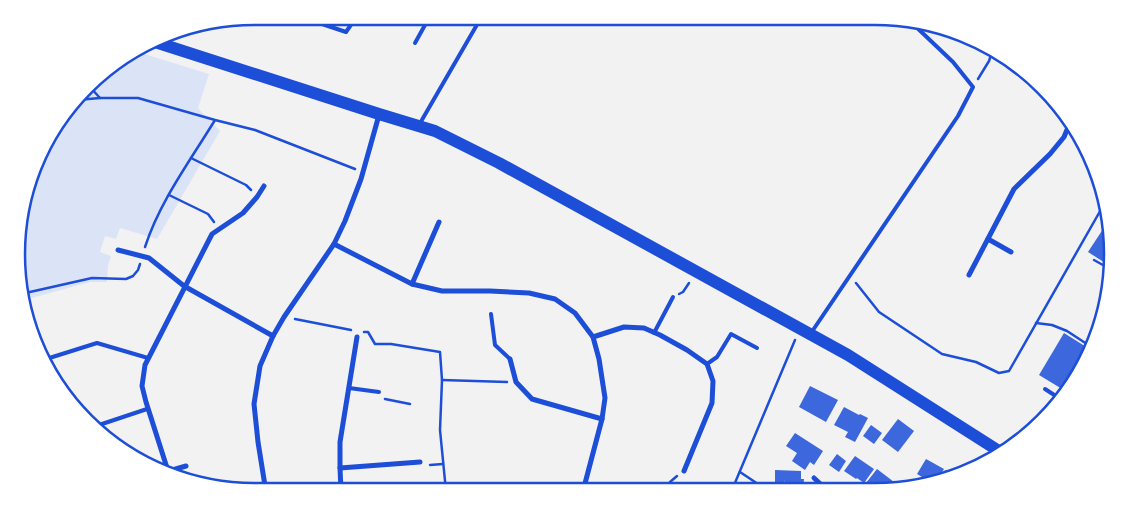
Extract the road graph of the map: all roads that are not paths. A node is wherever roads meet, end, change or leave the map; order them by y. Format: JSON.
{"nodes":[{"id":1,"x":325,"y":25,"type":"edge"},
{"id":2,"x":351,"y":25,"type":"edge"},
{"id":3,"x":425,"y":25,"type":"edge"},
{"id":4,"x":477,"y":25,"type":"edge"},
{"id":5,"x":918,"y":29,"type":"edge"},
{"id":6,"x":415,"y":43,"type":"dead end"},
{"id":7,"x":162,"y":44,"type":"edge"},
{"id":8,"x":379,"y":114,"type":"junction"},
{"id":9,"x":418,"y":126,"type":"junction"},
{"id":10,"x":1067,"y":130,"type":"edge"},
{"id":11,"x":264,"y":186,"type":"dead end"},
{"id":12,"x":439,"y":222,"type":"dead end"},
{"id":13,"x":988,"y":239,"type":"junction"},
{"id":14,"x":334,"y":244,"type":"junction"},
{"id":15,"x":118,"y":250,"type":"dead end"},
{"id":16,"x":1011,"y":252,"type":"dead end"},
{"id":17,"x":969,"y":275,"type":"dead end"},
{"id":18,"x":412,"y":284,"type":"junction"},
{"id":19,"x":184,"y":286,"type":"junction"},
{"id":20,"x":673,"y":297,"type":"road end"},
{"id":21,"x":492,"y":314,"type":"dead end"},
{"id":22,"x":805,"y":332,"type":"junction"},
{"id":23,"x":654,"y":333,"type":"junction"},
{"id":24,"x":273,"y":336,"type":"junction"},
{"id":25,"x":357,"y":337,"type":"dead end"},
{"id":26,"x":593,"y":337,"type":"junction"},
{"id":27,"x":757,"y":348,"type":"dead end"},
{"id":28,"x":50,"y":358,"type":"edge"},
{"id":29,"x":148,"y":358,"type":"junction"},
{"id":30,"x":510,"y":359,"type":"joint"},
{"id":31,"x":707,"y":364,"type":"junction"},
{"id":32,"x":349,"y":388,"type":"junction"},
{"id":33,"x":1045,"y":389,"type":"dead end"},
{"id":34,"x":379,"y":392,"type":"road end"},
{"id":35,"x":1055,"y":395,"type":"edge"},
{"id":36,"x":147,"y":409,"type":"junction"},
{"id":37,"x":602,"y":419,"type":"junction"},
{"id":38,"x":100,"y":424,"type":"edge"},
{"id":39,"x":995,"y":449,"type":"edge"},
{"id":40,"x":420,"y":462,"type":"dead end"},
{"id":41,"x":166,"y":466,"type":"edge"},
{"id":42,"x":186,"y":466,"type":"dead end"},
{"id":43,"x":340,"y":468,"type":"junction"},
{"id":44,"x":175,"y":469,"type":"edge"},
{"id":45,"x":684,"y":471,"type":"dead end"},
{"id":46,"x":814,"y":478,"type":"dead end"},
{"id":47,"x":265,"y":483,"type":"edge"},
{"id":48,"x":341,"y":483,"type":"edge"},
{"id":49,"x":585,"y":483,"type":"edge"},
{"id":50,"x":820,"y":483,"type":"edge"}],
"edges":[{"from":1,"to":2,"type":"lane"},
{"from":3,"to":6,"type":"lane"},
{"from":4,"to":9,"type":"lane"},
{"from":5,"to":22,"type":"lane"},
{"from":7,"to":8,"type":"main road"},
{"from":8,"to":9,"type":"main road"},
{"from":8,"to":14,"type":"street"},
{"from":9,"to":22,"type":"main road"},
{"from":10,"to":13,"type":"street"},
{"from":11,"to":19,"type":"street"},
{"from":12,"to":18,"type":"street"},
{"from":13,"to":16,"type":"street"},
{"from":13,"to":17,"type":"street"},
{"from":14,"to":18,"type":"street"},
{"from":14,"to":24,"type":"street"},
{"from":15,"to":19,"type":"street"},
{"from":18,"to":26,"type":"street"},
{"from":19,"to":24,"type":"street"},
{"from":19,"to":29,"type":"street"},
{"from":20,"to":23,"type":"lane"},
{"from":21,"to":30,"type":"lane"},
{"from":22,"to":39,"type":"main road"},
{"from":23,"to":26,"type":"street"},
{"from":23,"to":31,"type":"street"},
{"from":24,"to":47,"type":"street"},
{"from":25,"to":32,"type":"street"},
{"from":26,"to":37,"type":"street"},
{"from":27,"to":31,"type":"lane"},
{"from":28,"to":29,"type":"lane"},
{"from":29,"to":36,"type":"street"},
{"from":30,"to":37,"type":"street"},
{"from":31,"to":45,"type":"street"},
{"from":32,"to":34,"type":"lane"},
{"from":32,"to":43,"type":"street"},
{"from":33,"to":35,"type":"lane"},
{"from":36,"to":38,"type":"lane"},
{"from":36,"to":41,"type":"street"},
{"from":37,"to":49,"type":"street"},
{"from":40,"to":43,"type":"street"},
{"from":42,"to":44,"type":"street"},
{"from":43,"to":48,"type":"street"},
{"from":46,"to":50,"type":"street"}]}
